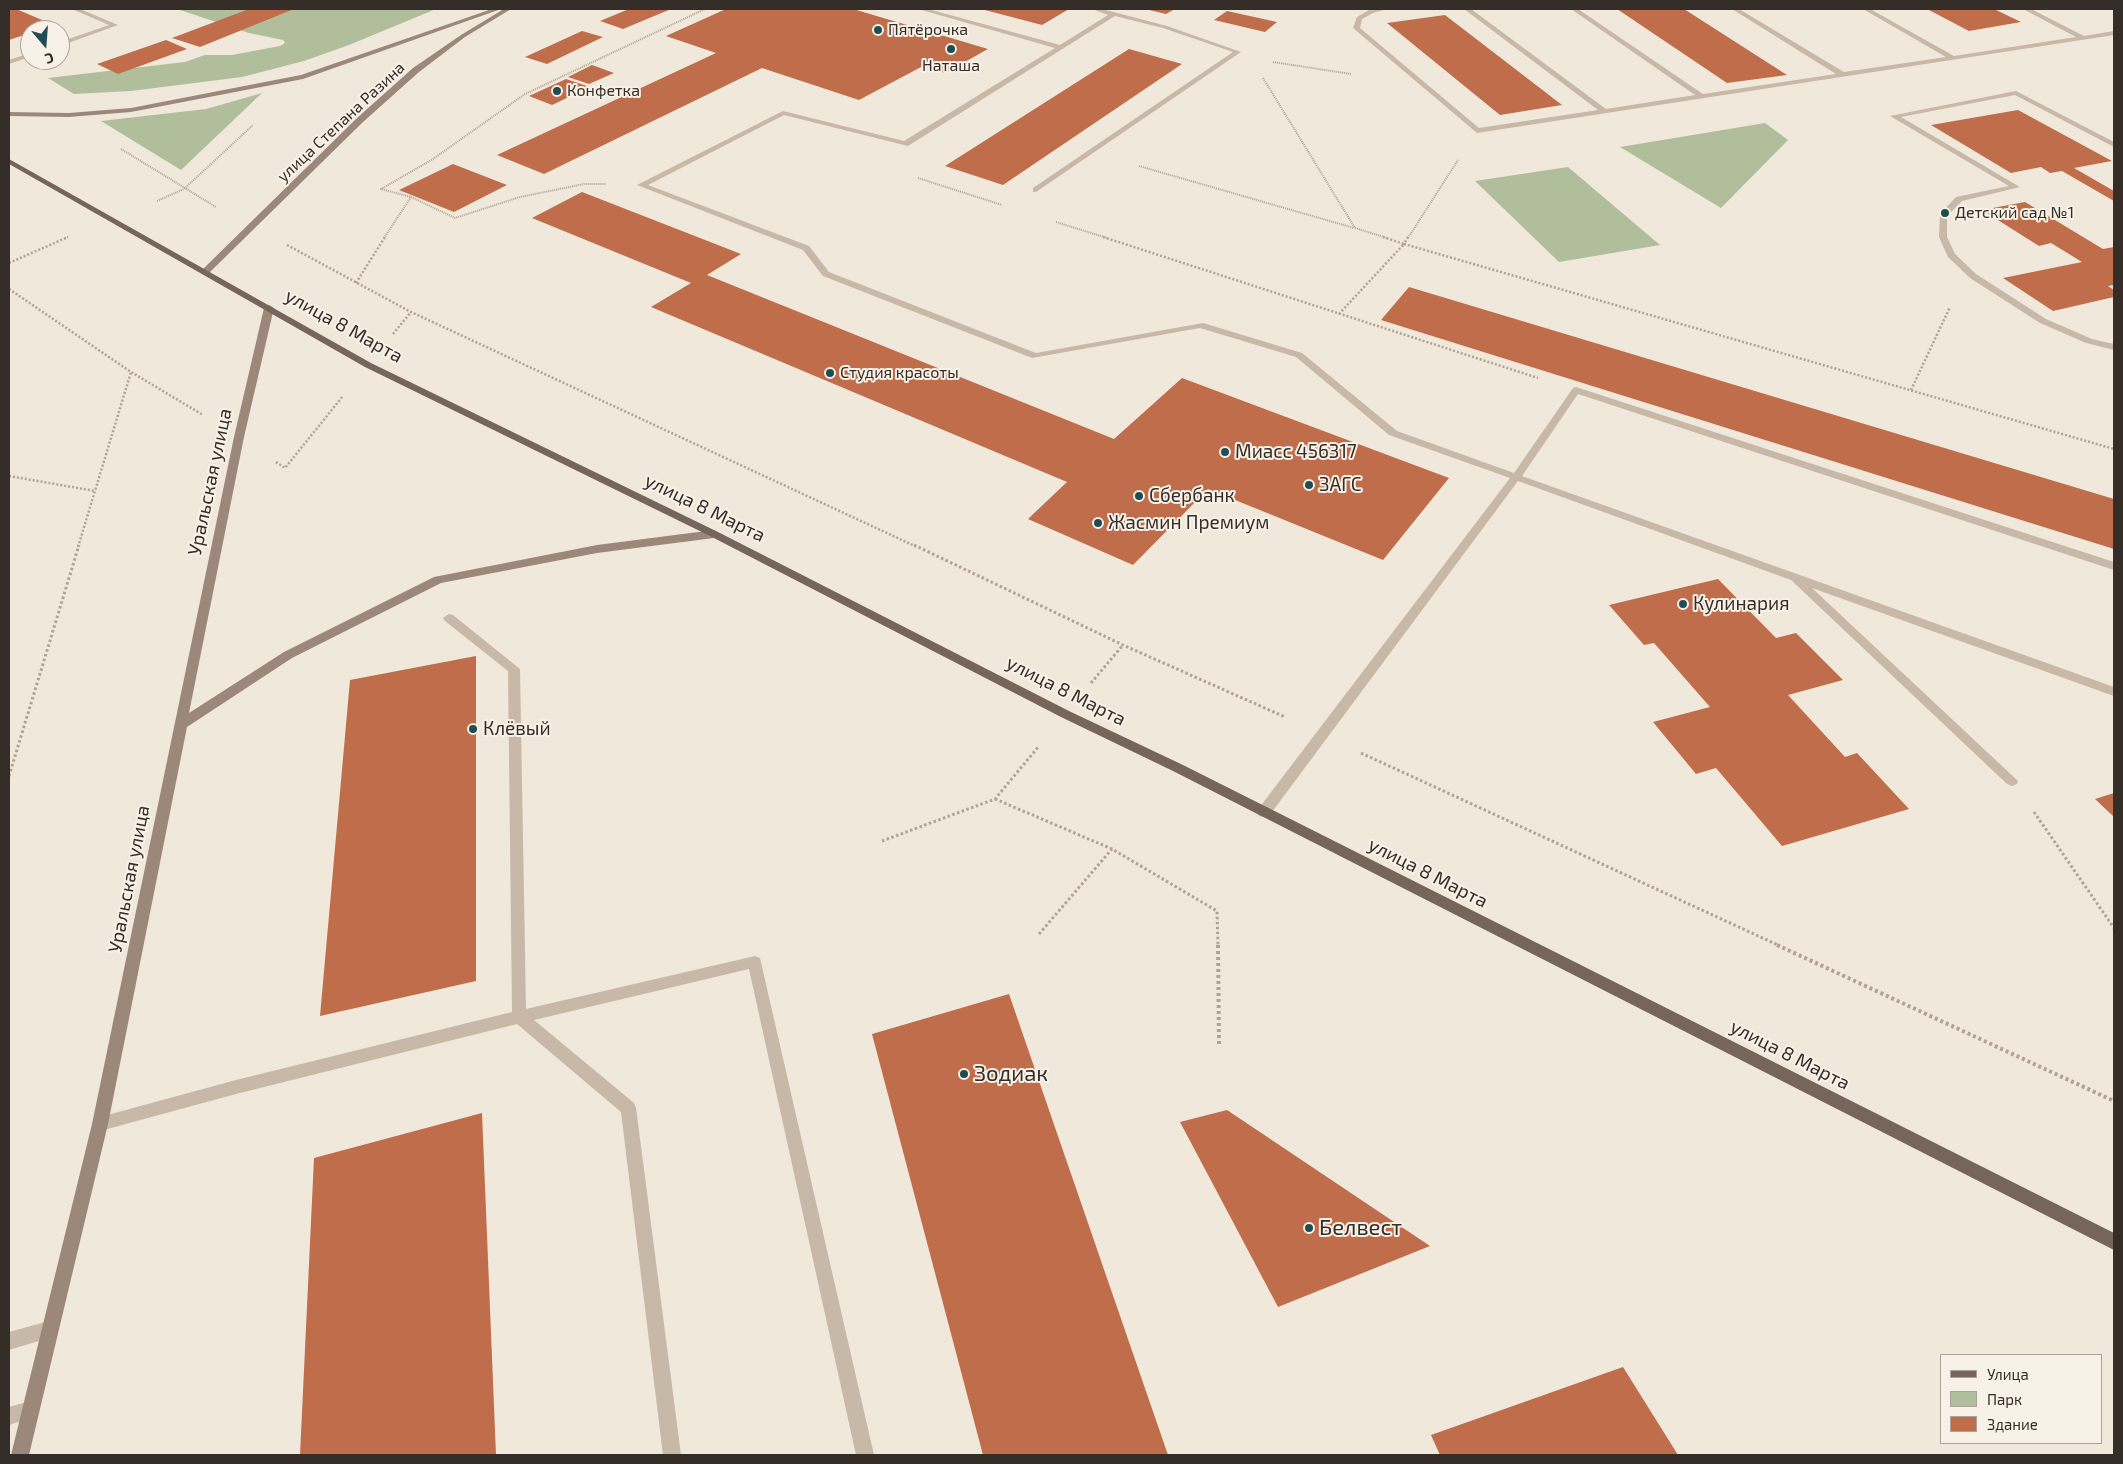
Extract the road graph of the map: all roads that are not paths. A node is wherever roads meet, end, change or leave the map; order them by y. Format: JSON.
{"nodes":[{"id":1,"x":75,"y":9,"type":"edge"},
{"id":2,"x":498,"y":9,"type":"edge"},
{"id":3,"x":508,"y":9,"type":"edge"},
{"id":4,"x":921,"y":9,"type":"edge"},
{"id":5,"x":1095,"y":9,"type":"edge"},
{"id":6,"x":1384,"y":9,"type":"edge"},
{"id":7,"x":1467,"y":9,"type":"edge"},
{"id":8,"x":1574,"y":9,"type":"edge"},
{"id":9,"x":1735,"y":9,"type":"edge"},
{"id":10,"x":1866,"y":9,"type":"edge"},
{"id":11,"x":2026,"y":9,"type":"edge"},
{"id":12,"x":940,"y":11,"type":"edge"},
{"id":13,"x":1114,"y":14,"type":"junction"},
{"id":14,"x":2114,"y":33,"type":"edge"},
{"id":15,"x":2084,"y":38,"type":"junction"},
{"id":16,"x":70,"y":41,"type":"edge"},
{"id":17,"x":1061,"y":47,"type":"junction"},
{"id":18,"x":1953,"y":58,"type":"junction"},
{"id":19,"x":1843,"y":75,"type":"junction"},
{"id":20,"x":1702,"y":96,"type":"junction"},
{"id":21,"x":1604,"y":111,"type":"junction"},
{"id":22,"x":9,"y":114,"type":"edge"},
{"id":23,"x":2114,"y":145,"type":"edge"},
{"id":24,"x":9,"y":161,"type":"edge"},
{"id":25,"x":1036,"y":190,"type":"dead end"},
{"id":26,"x":206,"y":272,"type":"junction"},
{"id":27,"x":270,"y":308,"type":"junction"},
{"id":28,"x":2114,"y":347,"type":"edge"},
{"id":29,"x":1516,"y":477,"type":"junction"},
{"id":30,"x":714,"y":534,"type":"junction"},
{"id":31,"x":2114,"y":566,"type":"edge"},
{"id":32,"x":1794,"y":577,"type":"junction"},
{"id":33,"x":449,"y":618,"type":"dead end"},
{"id":34,"x":2114,"y":692,"type":"edge"},
{"id":35,"x":179,"y":726,"type":"junction"},
{"id":36,"x":2012,"y":781,"type":"road end"},
{"id":37,"x":1264,"y":812,"type":"junction"},
{"id":38,"x":519,"y":1017,"type":"junction"},
{"id":39,"x":100,"y":1124,"type":"junction"},
{"id":40,"x":2114,"y":1242,"type":"edge"},
{"id":41,"x":50,"y":1330,"type":"junction"},
{"id":42,"x":9,"y":1340,"type":"edge"},
{"id":43,"x":30,"y":1410,"type":"junction"},
{"id":44,"x":9,"y":1416,"type":"edge"},
{"id":45,"x":20,"y":1455,"type":"edge"},
{"id":46,"x":672,"y":1455,"type":"edge"},
{"id":47,"x":865,"y":1455,"type":"edge"}],
"edges":[{"from":1,"to":16,"type":"street"},
{"from":2,"to":22,"type":"street"},
{"from":3,"to":26,"type":"street","name":"улица Степана Разина"},
{"from":4,"to":12,"type":"street"},
{"from":5,"to":13,"type":"street"},
{"from":6,"to":21,"type":"street"},
{"from":7,"to":21,"type":"street"},
{"from":8,"to":20,"type":"street"},
{"from":9,"to":19,"type":"street"},
{"from":10,"to":18,"type":"street"},
{"from":11,"to":15,"type":"street"},
{"from":12,"to":17,"type":"street"},
{"from":13,"to":17,"type":"street"},
{"from":13,"to":25,"type":"street"},
{"from":14,"to":15,"type":"street"},
{"from":15,"to":18,"type":"street"},
{"from":17,"to":29,"type":"street"},
{"from":18,"to":19,"type":"street"},
{"from":19,"to":20,"type":"street"},
{"from":20,"to":21,"type":"street"},
{"from":23,"to":28,"type":"street"},
{"from":24,"to":26,"type":"main road","name":"улица 8 Марта"},
{"from":26,"to":27,"type":"main road","name":"улица 8 Марта"},
{"from":27,"to":30,"type":"main road","name":"улица 8 Марта"},
{"from":27,"to":35,"type":"street","name":"Уральская улица"},
{"from":29,"to":31,"type":"street"},
{"from":29,"to":32,"type":"street"},
{"from":29,"to":37,"type":"street"},
{"from":30,"to":35,"type":"street"},
{"from":30,"to":37,"type":"main road","name":"улица 8 Марта"},
{"from":32,"to":34,"type":"street"},
{"from":32,"to":36,"type":"street"},
{"from":33,"to":38,"type":"street"},
{"from":35,"to":39,"type":"street","name":"Уральская улица"},
{"from":37,"to":40,"type":"main road","name":"улица 8 Марта"},
{"from":38,"to":39,"type":"street"},
{"from":38,"to":46,"type":"street"},
{"from":38,"to":47,"type":"street"},
{"from":39,"to":41,"type":"street","name":"Уральская улица"},
{"from":41,"to":42,"type":"street"},
{"from":41,"to":43,"type":"street","name":"Уральская улица"},
{"from":43,"to":44,"type":"street"},
{"from":43,"to":45,"type":"street","name":"Уральская улица"}]}
